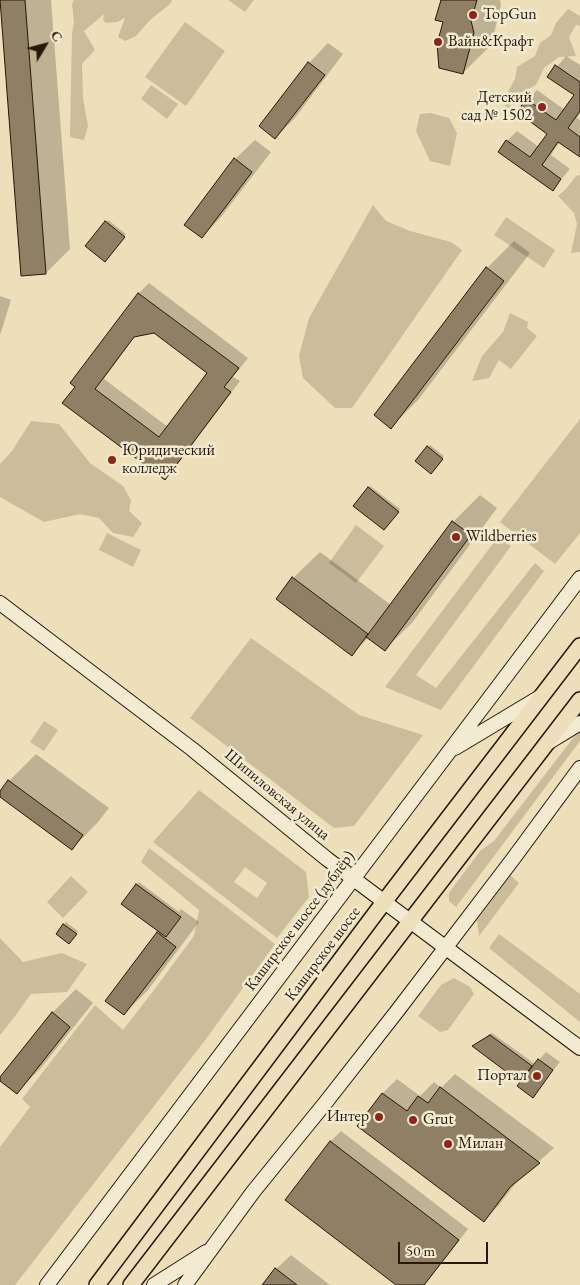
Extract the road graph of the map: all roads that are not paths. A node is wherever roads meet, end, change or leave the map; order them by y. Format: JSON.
{"nodes":[{"id":1,"x":580,"y":578,"type":"edge"},
{"id":2,"x":0,"y":603,"type":"edge"},
{"id":3,"x":580,"y":646,"type":"edge"},
{"id":4,"x":543,"y":695,"type":"junction"},
{"id":5,"x":580,"y":700,"type":"edge"},
{"id":6,"x":580,"y":723,"type":"edge"},
{"id":7,"x":548,"y":742,"type":"junction"},
{"id":8,"x":450,"y":751,"type":"junction"},
{"id":9,"x":580,"y":768,"type":"edge"},
{"id":10,"x":354,"y":880,"type":"junction"},
{"id":11,"x":384,"y":902,"type":"junction"},
{"id":12,"x":411,"y":922,"type":"junction"},
{"id":13,"x":445,"y":947,"type":"junction"},
{"id":14,"x":580,"y":1048,"type":"edge"},
{"id":15,"x":213,"y":1249,"type":"junction"},
{"id":16,"x":47,"y":1285,"type":"edge"},
{"id":17,"x":97,"y":1285,"type":"edge"},
{"id":18,"x":131,"y":1285,"type":"edge"},
{"id":19,"x":154,"y":1285,"type":"edge"},
{"id":20,"x":185,"y":1285,"type":"edge"}],
"edges":[{"from":1,"to":8,"type":"main road","name":"Каширское шоссе (дублёр)"},
{"from":2,"to":10,"type":"main road","name":"Шипиловская улица"},
{"from":3,"to":4,"type":"main road","name":"Каширское шоссе"},
{"from":4,"to":8,"type":"main road"},
{"from":4,"to":11,"type":"main road","name":"Каширское шоссе"},
{"from":5,"to":7,"type":"main road"},
{"from":6,"to":7,"type":"main road"},
{"from":7,"to":12,"type":"main road"},
{"from":8,"to":10,"type":"main road","name":"Каширское шоссе (дублёр)"},
{"from":9,"to":13,"type":"main road"},
{"from":10,"to":11,"type":"main road","name":"Шипиловская улица"},
{"from":10,"to":16,"type":"main road","name":"Каширское шоссе (дублёр)"},
{"from":11,"to":12,"type":"main road","name":"Шипиловская улица"},
{"from":11,"to":17,"type":"main road","name":"Каширское шоссе"},
{"from":12,"to":13,"type":"main road","name":"Шипиловская улица"},
{"from":12,"to":18,"type":"main road"},
{"from":13,"to":14,"type":"main road","name":"Шипиловская улица"},
{"from":13,"to":15,"type":"main road"},
{"from":15,"to":19,"type":"main road"},
{"from":15,"to":20,"type":"main road"}]}
